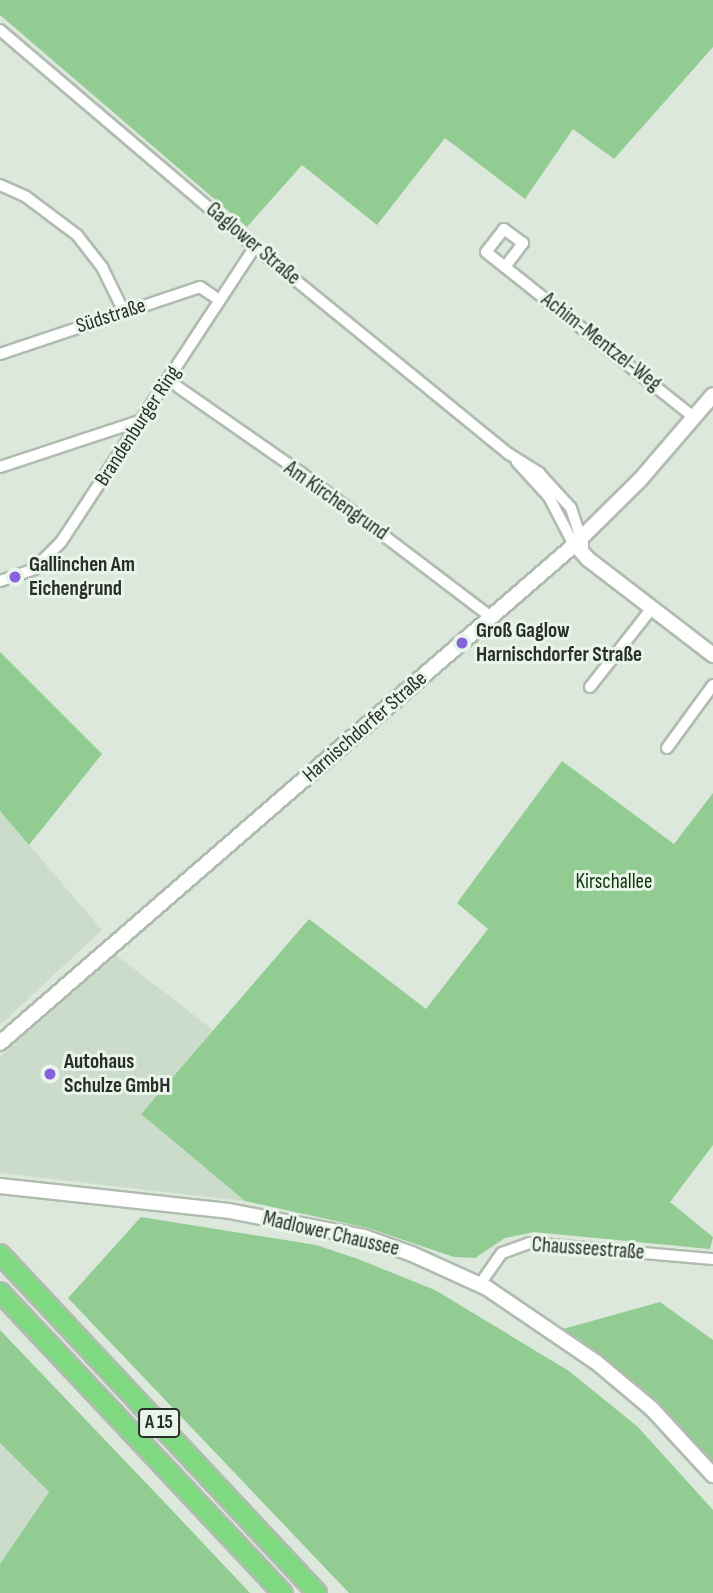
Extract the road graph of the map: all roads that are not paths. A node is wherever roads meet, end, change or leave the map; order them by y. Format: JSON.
{"nodes":[{"id":1,"x":0,"y":30,"type":"edge"},
{"id":2,"x":0,"y":185,"type":"edge"},
{"id":3,"x":255,"y":247,"type":"junction"},
{"id":4,"x":505,"y":267,"type":"dead end"},
{"id":5,"x":219,"y":300,"type":"junction"},
{"id":6,"x":124,"y":312,"type":"junction"},
{"id":7,"x":0,"y":354,"type":"edge"},
{"id":8,"x":178,"y":387,"type":"dead end"},
{"id":9,"x":713,"y":396,"type":"edge"},
{"id":10,"x":695,"y":418,"type":"junction"},
{"id":11,"x":142,"y":420,"type":"junction"},
{"id":12,"x":0,"y":467,"type":"edge"},
{"id":13,"x":580,"y":547,"type":"junction"},
{"id":14,"x":0,"y":581,"type":"edge"},
{"id":15,"x":652,"y":608,"type":"junction"},
{"id":16,"x":492,"y":618,"type":"junction"},
{"id":17,"x":713,"y":654,"type":"edge"},
{"id":18,"x":713,"y":685,"type":"edge"},
{"id":19,"x":590,"y":687,"type":"dead end"},
{"id":20,"x":667,"y":748,"type":"dead end"},
{"id":21,"x":0,"y":1043,"type":"edge"},
{"id":22,"x":0,"y":1186,"type":"edge"},
{"id":23,"x":0,"y":1254,"type":"edge"},
{"id":24,"x":713,"y":1259,"type":"edge"},
{"id":25,"x":480,"y":1284,"type":"junction"},
{"id":26,"x":0,"y":1292,"type":"edge"},
{"id":27,"x":713,"y":1475,"type":"edge"},
{"id":28,"x":283,"y":1593,"type":"edge"},
{"id":29,"x":317,"y":1593,"type":"edge"}],
"edges":[{"from":1,"to":3,"type":"street","name":"Gaglower Straße"},
{"from":2,"to":6,"type":"street"},
{"from":3,"to":5,"type":"street","name":"Brandenburger Ring"},
{"from":3,"to":13,"type":"street","name":"Gaglower Straße"},
{"from":4,"to":10,"type":"street","name":"Achim-Mentzel-Weg"},
{"from":5,"to":6,"type":"street","name":"Südstraße"},
{"from":5,"to":11,"type":"street","name":"Brandenburger Ring"},
{"from":6,"to":7,"type":"street","name":"Südstraße"},
{"from":8,"to":16,"type":"street","name":"Am Kirchengrund"},
{"from":9,"to":10,"type":"street","name":"Harnischdorfer Straße"},
{"from":10,"to":13,"type":"street","name":"Harnischdorfer Straße"},
{"from":11,"to":12,"type":"street"},
{"from":11,"to":14,"type":"street","name":"Brandenburger Ring"},
{"from":13,"to":15,"type":"street"},
{"from":13,"to":16,"type":"street","name":"Harnischdorfer Straße"},
{"from":15,"to":17,"type":"street"},
{"from":15,"to":19,"type":"street"},
{"from":16,"to":21,"type":"street","name":"Harnischdorfer Straße"},
{"from":18,"to":20,"type":"street"},
{"from":22,"to":25,"type":"street","name":"Madlower Chaussee"},
{"from":23,"to":29,"type":"highway","number":"A 15"},
{"from":24,"to":25,"type":"street","name":"Chausseestraße"},
{"from":25,"to":27,"type":"street","name":"Madlower Chaussee"},
{"from":26,"to":28,"type":"highway","number":"A 15"}]}
